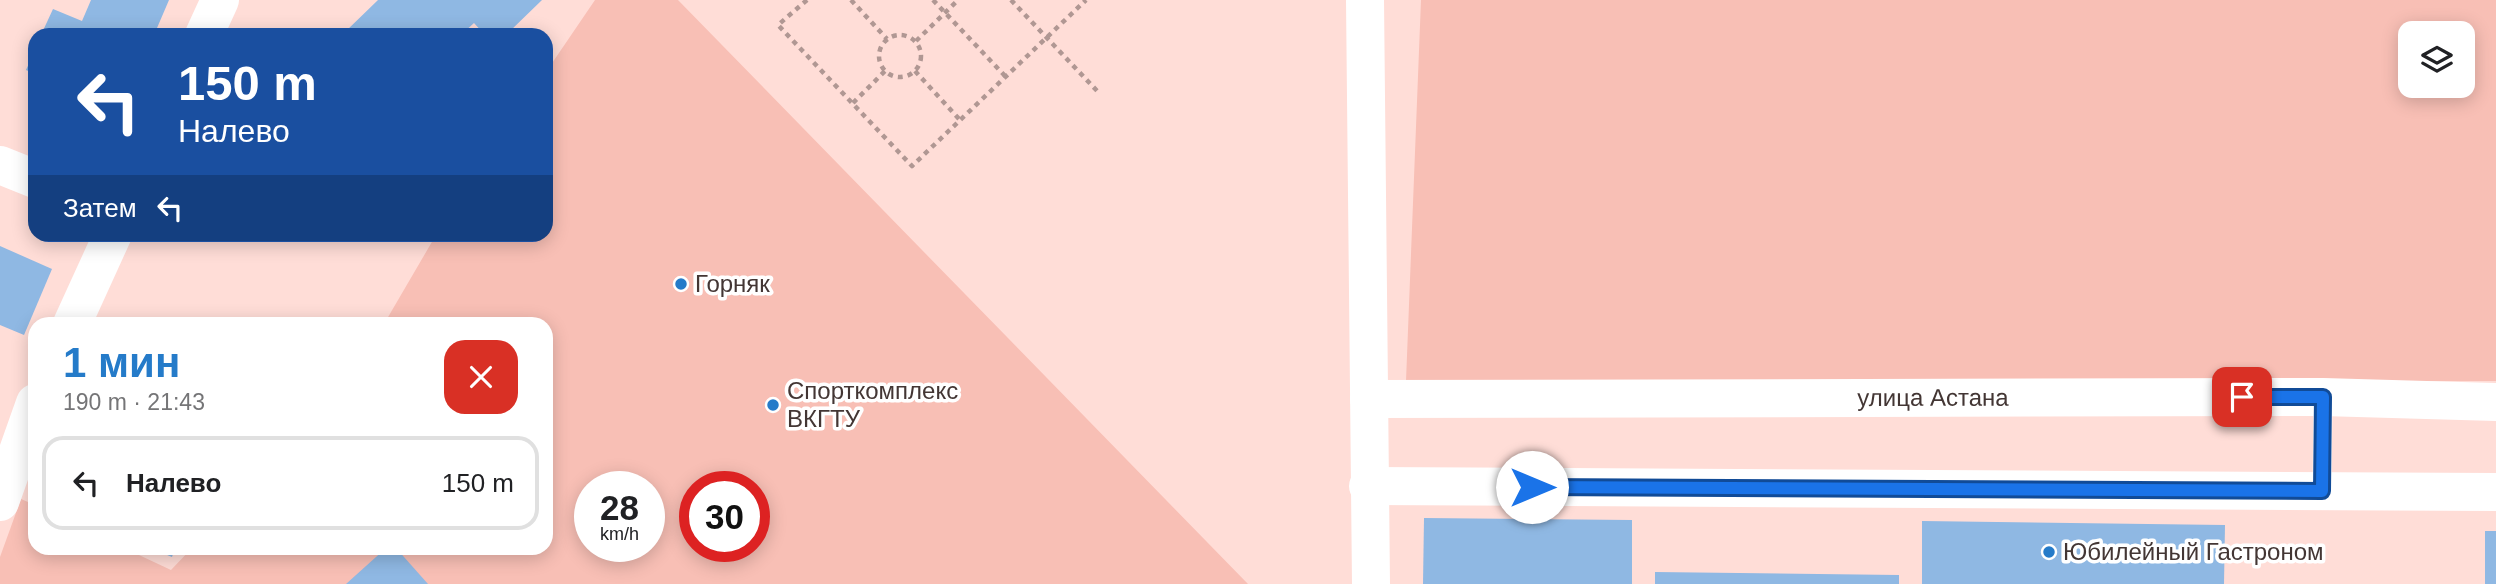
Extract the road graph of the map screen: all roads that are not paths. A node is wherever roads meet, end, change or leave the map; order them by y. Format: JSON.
{"nodes":[{"id":1,"x":220,"y":0,"type":"edge"},
{"id":2,"x":1365,"y":0,"type":"edge"},
{"id":3,"x":207,"y":28,"type":"edge"},
{"id":4,"x":0,"y":164,"type":"edge"},
{"id":5,"x":28,"y":176,"type":"edge"},
{"id":6,"x":109,"y":242,"type":"edge"},
{"id":7,"x":75,"y":317,"type":"edge"},
{"id":8,"x":2323,"y":397,"type":"junction"},
{"id":9,"x":1368,"y":399,"type":"junction"},
{"id":10,"x":2496,"y":402,"type":"edge"},
{"id":11,"x":28,"y":423,"type":"edge"},
{"id":12,"x":1368,"y":486,"type":"junction"},
{"id":13,"x":2322,"y":491,"type":"junction"},
{"id":14,"x":2496,"y":492,"type":"edge"},
{"id":15,"x":0,"y":502,"type":"edge"},
{"id":16,"x":1371,"y":584,"type":"edge"}],
"edges":[{"from":1,"to":3,"type":"street"},
{"from":2,"to":9,"type":"street"},
{"from":4,"to":5,"type":"street"},
{"from":6,"to":7,"type":"street"},
{"from":8,"to":9,"type":"street","name":"улица Астана"},
{"from":8,"to":10,"type":"street","name":"улица Астана"},
{"from":8,"to":13,"type":"lane"},
{"from":9,"to":12,"type":"street"},
{"from":11,"to":15,"type":"street"},
{"from":12,"to":13,"type":"street"},
{"from":12,"to":16,"type":"street"},
{"from":13,"to":14,"type":"street"}]}
